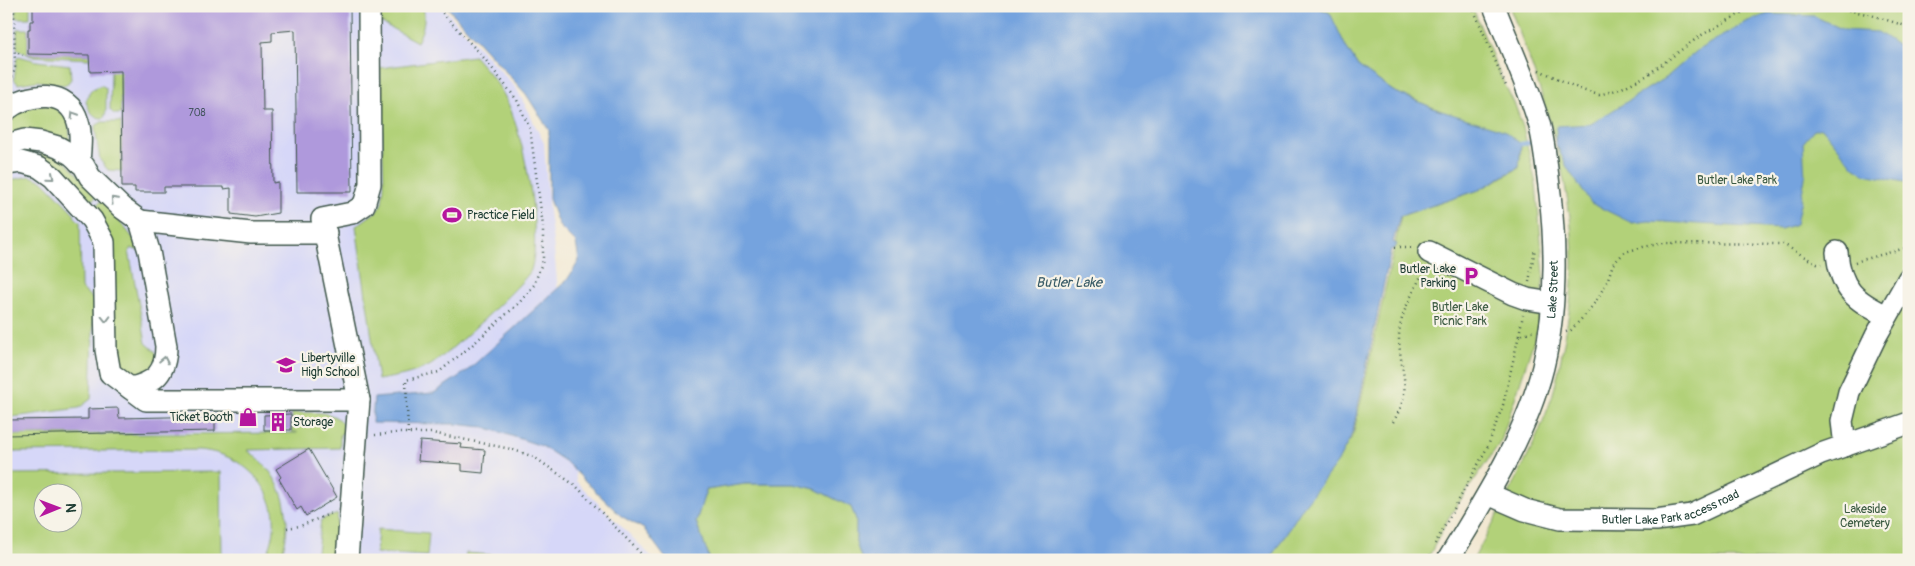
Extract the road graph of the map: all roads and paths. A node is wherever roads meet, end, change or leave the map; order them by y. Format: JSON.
{"nodes":[{"id":1,"x":14,"y":6,"type":"edge"},
{"id":2,"x":369,"y":6,"type":"edge"},
{"id":3,"x":436,"y":6,"type":"edge"},
{"id":4,"x":1472,"y":6,"type":"edge"},
{"id":5,"x":1494,"y":6,"type":"edge"},
{"id":6,"x":1762,"y":6,"type":"edge"},
{"id":7,"x":1830,"y":6,"type":"edge"},
{"id":8,"x":1909,"y":27,"type":"edge"},
{"id":9,"x":18,"y":54,"type":"dead end"},
{"id":10,"x":23,"y":55,"type":"dead end"},
{"id":11,"x":1510,"y":73,"type":"junction"},
{"id":12,"x":1507,"y":88,"type":"dead end"},
{"id":13,"x":11,"y":106,"type":"edge"},
{"id":14,"x":6,"y":145,"type":"edge"},
{"id":15,"x":79,"y":162,"type":"junction"},
{"id":16,"x":6,"y":164,"type":"edge"},
{"id":17,"x":140,"y":221,"type":"junction"},
{"id":18,"x":326,"y":233,"type":"junction"},
{"id":19,"x":1536,"y":244,"type":"dead end"},
{"id":20,"x":1909,"y":247,"type":"edge"},
{"id":21,"x":1429,"y":252,"type":"joint"},
{"id":22,"x":1838,"y":258,"type":"junction"},
{"id":23,"x":1909,"y":278,"type":"edge"},
{"id":24,"x":1527,"y":299,"type":"junction"},
{"id":25,"x":1552,"y":303,"type":"junction"},
{"id":26,"x":1887,"y":316,"type":"junction"},
{"id":27,"x":1537,"y":330,"type":"dead end"},
{"id":28,"x":1564,"y":333,"type":"dead end"},
{"id":29,"x":1519,"y":335,"type":"junction"},
{"id":30,"x":130,"y":388,"type":"junction"},
{"id":31,"x":359,"y":400,"type":"junction"},
{"id":32,"x":1393,"y":422,"type":"dead end"},
{"id":33,"x":1909,"y":424,"type":"edge"},
{"id":34,"x":407,"y":431,"type":"junction"},
{"id":35,"x":379,"y":435,"type":"dead end"},
{"id":36,"x":1845,"y":446,"type":"junction"},
{"id":37,"x":1488,"y":494,"type":"junction"},
{"id":38,"x":333,"y":513,"type":"dead end"},
{"id":39,"x":287,"y":528,"type":"dead end"},
{"id":40,"x":347,"y":560,"type":"edge"},
{"id":41,"x":647,"y":560,"type":"edge"},
{"id":42,"x":1428,"y":560,"type":"edge"},
{"id":43,"x":1448,"y":560,"type":"edge"}],
"edges":[{"from":1,"to":13,"type":"path"},
{"from":2,"to":18,"type":"street"},
{"from":3,"to":34,"type":"path"},
{"from":4,"to":11,"type":"path"},
{"from":5,"to":11,"type":"street","name":"Lake Street"},
{"from":6,"to":11,"type":"path"},
{"from":7,"to":8,"type":"path"},
{"from":9,"to":10,"type":"path"},
{"from":11,"to":12,"type":"path"},
{"from":11,"to":25,"type":"street","name":"Lake Street"},
{"from":15,"to":13,"type":"street","one_way":true},
{"from":14,"to":15,"type":"street"},
{"from":17,"to":15,"type":"street","one_way":true},
{"from":16,"to":30,"type":"street","one_way":true},
{"from":17,"to":18,"type":"street"},
{"from":30,"to":17,"type":"street","one_way":true},
{"from":18,"to":31,"type":"street"},
{"from":19,"to":24,"type":"path"},
{"from":20,"to":22,"type":"path"},
{"from":21,"to":24,"type":"street"},
{"from":21,"to":32,"type":"path"},
{"from":22,"to":26,"type":"street"},
{"from":22,"to":28,"type":"path"},
{"from":23,"to":26,"type":"street"},
{"from":24,"to":25,"type":"street"},
{"from":24,"to":29,"type":"path"},
{"from":25,"to":37,"type":"street","name":"Lake Street"},
{"from":26,"to":36,"type":"street"},
{"from":27,"to":29,"type":"path"},
{"from":29,"to":42,"type":"path"},
{"from":30,"to":31,"type":"street"},
{"from":31,"to":40,"type":"street"},
{"from":33,"to":36,"type":"street","name":"Butler Lake Park access road"},
{"from":34,"to":35,"type":"path"},
{"from":34,"to":41,"type":"path"},
{"from":36,"to":37,"type":"street","name":"Butler Lake Park access road"},
{"from":37,"to":43,"type":"street","name":"Lake Street"},
{"from":38,"to":39,"type":"path"}]}
